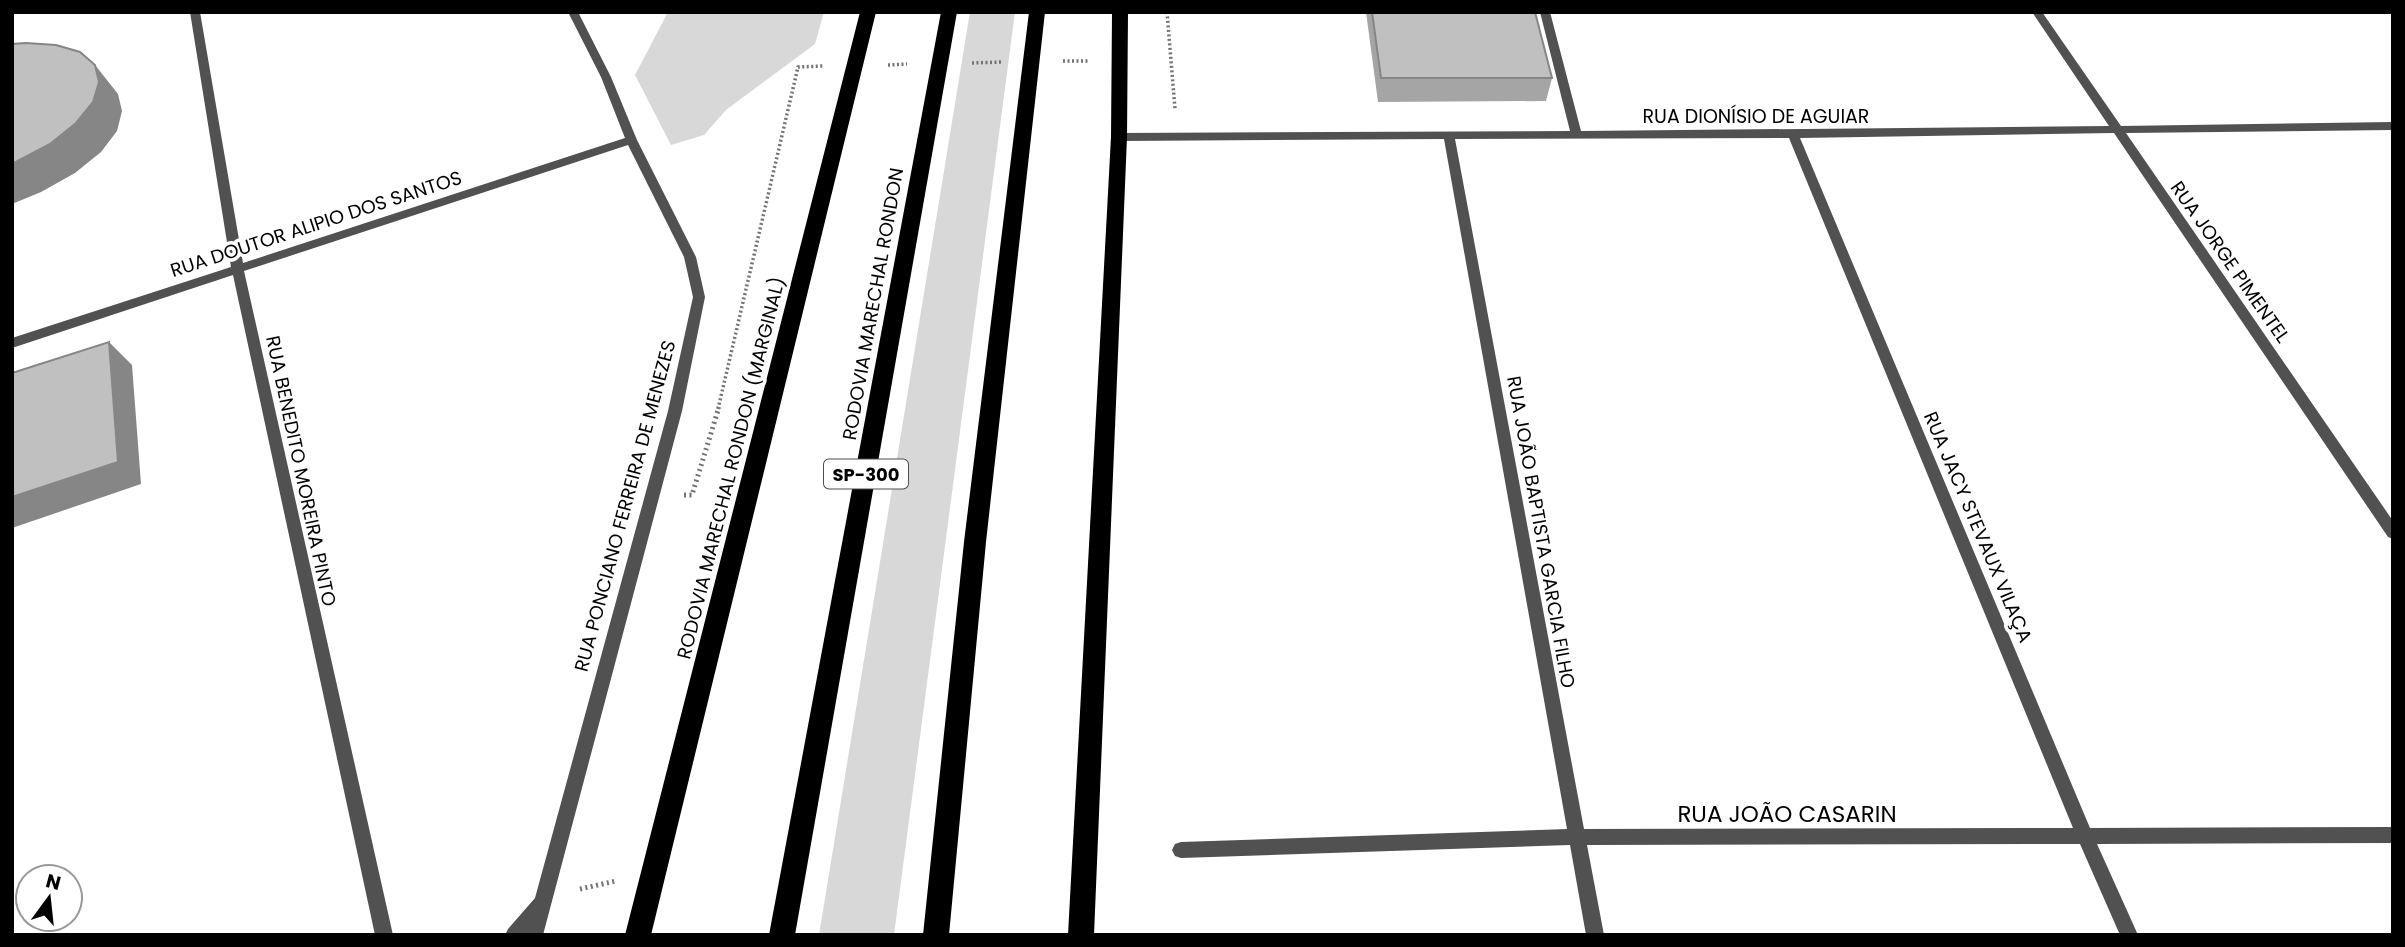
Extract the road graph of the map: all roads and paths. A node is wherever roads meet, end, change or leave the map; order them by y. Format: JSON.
{"nodes":[{"id":1,"x":195,"y":12,"type":"edge"},
{"id":2,"x":573,"y":12,"type":"edge"},
{"id":3,"x":868,"y":12,"type":"edge"},
{"id":4,"x":949,"y":12,"type":"edge"},
{"id":5,"x":1037,"y":12,"type":"edge"},
{"id":6,"x":1120,"y":12,"type":"edge"},
{"id":7,"x":1167,"y":12,"type":"edge"},
{"id":8,"x":1545,"y":12,"type":"edge"},
{"id":9,"x":2037,"y":12,"type":"edge"},
{"id":10,"x":798,"y":67,"type":"dead end"},
{"id":11,"x":2393,"y":126,"type":"edge"},
{"id":12,"x":2114,"y":128,"type":"junction"},
{"id":13,"x":1576,"y":134,"type":"junction"},
{"id":14,"x":1793,"y":134,"type":"junction"},
{"id":15,"x":1449,"y":136,"type":"junction"},
{"id":16,"x":1119,"y":137,"type":"junction"},
{"id":17,"x":1178,"y":137,"type":"junction"},
{"id":18,"x":631,"y":140,"type":"junction"},
{"id":19,"x":238,"y":271,"type":"junction"},
{"id":20,"x":12,"y":343,"type":"edge"},
{"id":21,"x":652,"y":497,"type":"junction"},
{"id":22,"x":2390,"y":526,"type":"edge"},
{"id":23,"x":2393,"y":835,"type":"edge"},
{"id":24,"x":2085,"y":836,"type":"junction"},
{"id":25,"x":1576,"y":837,"type":"junction"},
{"id":26,"x":1181,"y":850,"type":"dead end"},
{"id":27,"x":652,"y":876,"type":"junction"},
{"id":28,"x":540,"y":904,"type":"junction"},
{"id":29,"x":384,"y":935,"type":"edge"},
{"id":30,"x":514,"y":935,"type":"edge"},
{"id":31,"x":534,"y":935,"type":"edge"},
{"id":32,"x":638,"y":935,"type":"edge"},
{"id":33,"x":782,"y":935,"type":"edge"},
{"id":34,"x":936,"y":935,"type":"edge"},
{"id":35,"x":1080,"y":935,"type":"edge"},
{"id":36,"x":1595,"y":935,"type":"edge"},
{"id":37,"x":2129,"y":935,"type":"edge"}],
"edges":[{"from":1,"to":19,"type":"street","name":"RUA BENEDITO MOREIRA PINTO"},
{"from":2,"to":18,"type":"street","name":"RUA PONCIANO FERREIRA DE MENEZES"},
{"from":3,"to":27,"type":"highway","name":"RODOVIA MARECHAL RONDON (MARGINAL)"},
{"from":4,"to":33,"type":"highway","name":"RODOVIA MARECHAL RONDON","number":"SP-300"},
{"from":5,"to":34,"type":"highway"},
{"from":6,"to":16,"type":"highway"},
{"from":7,"to":17,"type":"path"},
{"from":8,"to":13,"type":"street"},
{"from":9,"to":12,"type":"street","name":"RUA JORGE PIMENTEL"},
{"from":10,"to":21,"type":"path"},
{"from":11,"to":12,"type":"street","name":"RUA DIONÍSIO DE AGUIAR"},
{"from":12,"to":14,"type":"street","name":"RUA DIONÍSIO DE AGUIAR"},
{"from":12,"to":22,"type":"street","name":"RUA JORGE PIMENTEL"},
{"from":13,"to":14,"type":"street","name":"RUA DIONÍSIO DE AGUIAR"},
{"from":13,"to":15,"type":"street","name":"RUA DIONÍSIO DE AGUIAR"},
{"from":14,"to":24,"type":"street","name":"RUA JACY STEVAUX VILAÇA"},
{"from":15,"to":17,"type":"street","name":"RUA DIONÍSIO DE AGUIAR"},
{"from":15,"to":25,"type":"street","name":"RUA JOÃO BAPTISTA GARCIA FILHO"},
{"from":16,"to":17,"type":"street","name":"RUA DIONÍSIO DE AGUIAR"},
{"from":16,"to":35,"type":"highway"},
{"from":18,"to":19,"type":"street","name":"RUA DOUTOR ALIPIO DOS SANTOS"},
{"from":18,"to":21,"type":"street","name":"RUA PONCIANO FERREIRA DE MENEZES"},
{"from":19,"to":20,"type":"street","name":"RUA DOUTOR ALIPIO DOS SANTOS"},
{"from":19,"to":29,"type":"street","name":"RUA BENEDITO MOREIRA PINTO"},
{"from":21,"to":28,"type":"street","name":"RUA PONCIANO FERREIRA DE MENEZES"},
{"from":23,"to":24,"type":"street","name":"RUA JOÃO CASARIN"},
{"from":24,"to":25,"type":"street","name":"RUA JOÃO CASARIN"},
{"from":24,"to":37,"type":"street","name":"RUA JACY STEVAUX VILAÇA"},
{"from":25,"to":26,"type":"street","name":"RUA JOÃO CASARIN"},
{"from":25,"to":36,"type":"street","name":"RUA JOÃO BAPTISTA GARCIA FILHO"},
{"from":27,"to":28,"type":"path"},
{"from":27,"to":32,"type":"highway","name":"RODOVIA MARECHAL RONDON (MARGINAL)"},
{"from":28,"to":30,"type":"street","name":"RUA PONCIANO FERREIRA DE MENEZES"},
{"from":28,"to":31,"type":"street","name":"RUA PONCIANO FERREIRA DE MENEZES"}]}
